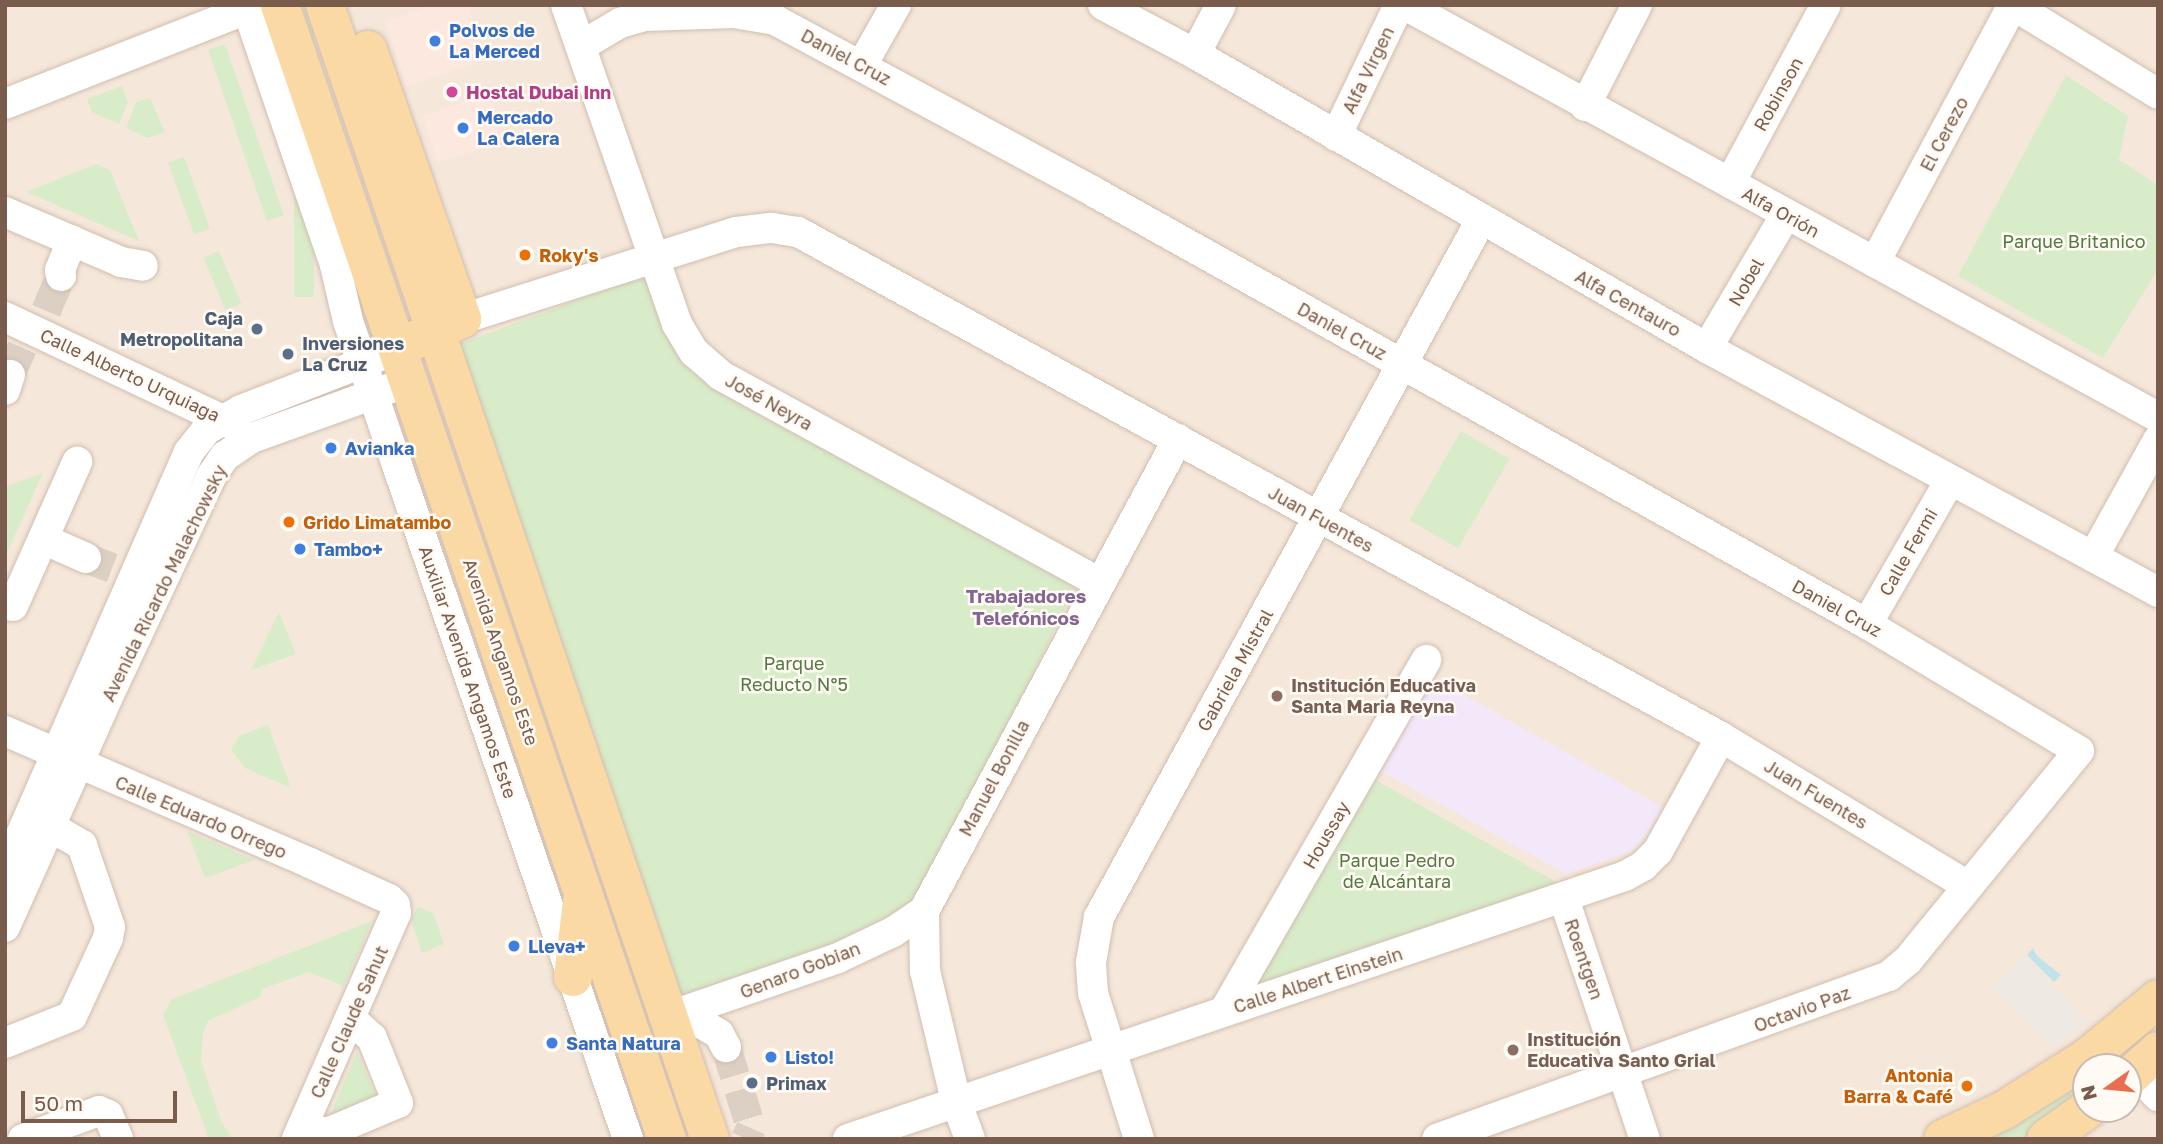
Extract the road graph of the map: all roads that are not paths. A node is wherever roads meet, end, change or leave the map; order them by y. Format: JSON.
{"nodes":[{"id":1,"x":325,"y":5,"type":"edge"},
{"id":2,"x":353,"y":5,"type":"edge"},
{"id":3,"x":566,"y":5,"type":"edge"},
{"id":4,"x":896,"y":5,"type":"edge"},
{"id":5,"x":1103,"y":5,"type":"edge"},
{"id":6,"x":1221,"y":5,"type":"edge"},
{"id":7,"x":1399,"y":5,"type":"edge"},
{"id":8,"x":1405,"y":5,"type":"edge"},
{"id":9,"x":1637,"y":5,"type":"edge"},
{"id":10,"x":1826,"y":5,"type":"edge"},
{"id":11,"x":2013,"y":5,"type":"edge"},
{"id":12,"x":258,"y":6,"type":"edge"},
{"id":13,"x":581,"y":46,"type":"junction"},
{"id":14,"x":1195,"y":54,"type":"junction"},
{"id":15,"x":862,"y":65,"type":"junction"},
{"id":16,"x":2158,"y":94,"type":"edge"},
{"id":17,"x":5,"y":104,"type":"edge"},
{"id":18,"x":1586,"y":106,"type":"junction"},
{"id":19,"x":1336,"y":136,"type":"junction"},
{"id":20,"x":1730,"y":183,"type":"junction"},
{"id":21,"x":5,"y":212,"type":"edge"},
{"id":22,"x":1785,"y":216,"type":"junction"},
{"id":23,"x":1481,"y":220,"type":"junction"},
{"id":24,"x":72,"y":240,"type":"junction"},
{"id":25,"x":654,"y":256,"type":"junction"},
{"id":26,"x":1875,"y":262,"type":"junction"},
{"id":27,"x":143,"y":266,"type":"dead end"},
{"id":28,"x":59,"y":273,"type":"tunnel mouth"},
{"id":29,"x":449,"y":325,"type":"junction"},
{"id":30,"x":23,"y":347,"type":"edge"},
{"id":31,"x":1707,"y":348,"type":"junction"},
{"id":32,"x":363,"y":363,"type":"junction"},
{"id":33,"x":404,"y":365,"type":"junction"},
{"id":34,"x":1401,"y":365,"type":"junction"},
{"id":35,"x":374,"y":394,"type":"junction"},
{"id":36,"x":2158,"y":417,"type":"edge"},
{"id":37,"x":226,"y":419,"type":"junction"},
{"id":38,"x":252,"y":438,"type":"junction"},
{"id":39,"x":1178,"y":439,"type":"junction"},
{"id":40,"x":2158,"y":440,"type":"edge"},
{"id":41,"x":77,"y":462,"type":"dead end"},
{"id":42,"x":1950,"y":480,"type":"junction"},
{"id":43,"x":1320,"y":519,"type":"junction"},
{"id":44,"x":43,"y":539,"type":"junction"},
{"id":45,"x":2093,"y":557,"type":"junction"},
{"id":46,"x":111,"y":568,"type":"junction"},
{"id":47,"x":1098,"y":582,"type":"junction"},
{"id":48,"x":2158,"y":592,"type":"edge"},
{"id":49,"x":13,"y":606,"type":"dead end"},
{"id":50,"x":1867,"y":624,"type":"junction"},
{"id":51,"x":1426,"y":660,"type":"dead end"},
{"id":52,"x":5,"y":731,"type":"edge"},
{"id":53,"x":1721,"y":737,"type":"junction"},
{"id":54,"x":2079,"y":751,"type":"joint"},
{"id":55,"x":67,"y":760,"type":"junction"},
{"id":56,"x":50,"y":826,"type":"junction"},
{"id":57,"x":5,"y":871,"type":"edge"},
{"id":58,"x":1968,"y":886,"type":"junction"},
{"id":59,"x":583,"y":893,"type":"junction"},
{"id":60,"x":1564,"y":899,"type":"junction"},
{"id":61,"x":396,"y":905,"type":"joint"},
{"id":62,"x":924,"y":911,"type":"junction"},
{"id":63,"x":5,"y":927,"type":"edge"},
{"id":64,"x":573,"y":977,"type":"junction"},
{"id":65,"x":2158,"y":999,"type":"edge"},
{"id":66,"x":1225,"y":1010,"type":"junction"},
{"id":67,"x":676,"y":1014,"type":"junction"},
{"id":68,"x":351,"y":1019,"type":"junction"},
{"id":69,"x":2117,"y":1034,"type":"junction"},
{"id":70,"x":5,"y":1043,"type":"edge"},
{"id":71,"x":726,"y":1047,"type":"tunnel mouth"},
{"id":72,"x":1110,"y":1051,"type":"junction"},
{"id":73,"x":2144,"y":1072,"type":"edge"},
{"id":74,"x":1623,"y":1074,"type":"junction"},
{"id":75,"x":957,"y":1101,"type":"junction"},
{"id":76,"x":2072,"y":1121,"type":"edge"},
{"id":77,"x":300,"y":1133,"type":"edge"},
{"id":78,"x":2050,"y":1138,"type":"edge"},
{"id":79,"x":23,"y":1139,"type":"edge"},
{"id":80,"x":118,"y":1139,"type":"edge"},
{"id":81,"x":628,"y":1139,"type":"edge"},
{"id":82,"x":667,"y":1139,"type":"edge"},
{"id":83,"x":710,"y":1139,"type":"edge"},
{"id":84,"x":848,"y":1139,"type":"edge"},
{"id":85,"x":970,"y":1139,"type":"edge"},
{"id":86,"x":1139,"y":1139,"type":"edge"},
{"id":87,"x":1437,"y":1139,"type":"edge"},
{"id":88,"x":1645,"y":1139,"type":"edge"},
{"id":89,"x":1943,"y":1139,"type":"edge"}],
"edges":[{"from":1,"to":29,"type":"main road"},
{"from":2,"to":29,"type":"main road"},
{"from":3,"to":13,"type":"street","name":"José Neyra"},
{"from":4,"to":15,"type":"street"},
{"from":5,"to":14,"type":"street","name":"Alfa Centauro"},
{"from":6,"to":14,"type":"street"},
{"from":7,"to":19,"type":"street","name":"Alfa Virgen"},
{"from":8,"to":18,"type":"street","name":"Alfa Orión"},
{"from":9,"to":18,"type":"street"},
{"from":10,"to":20,"type":"street","name":"Robinson"},
{"from":11,"to":16,"type":"street"},
{"from":11,"to":26,"type":"street","name":"El Cerezo"},
{"from":12,"to":17,"type":"street"},
{"from":12,"to":32,"type":"street","name":"Auxiliar Avenida Angamos Este"},
{"from":12,"to":33,"type":"main road","name":"Avenida Angamos Este"},
{"from":13,"to":15,"type":"street","name":"Daniel Cruz"},
{"from":13,"to":25,"type":"street","name":"José Neyra"},
{"from":14,"to":19,"type":"street","name":"Alfa Centauro"},
{"from":15,"to":34,"type":"street","name":"Daniel Cruz"},
{"from":18,"to":20,"type":"street","name":"Alfa Orión"},
{"from":19,"to":23,"type":"street","name":"Alfa Centauro"},
{"from":20,"to":22,"type":"street","name":"Alfa Orión"},
{"from":21,"to":24,"type":"street"},
{"from":22,"to":26,"type":"street","name":"Alfa Orión"},
{"from":22,"to":31,"type":"street","name":"Nobel"},
{"from":23,"to":31,"type":"street","name":"Alfa Centauro"},
{"from":23,"to":34,"type":"street","name":"Gabriela Mistral"},
{"from":24,"to":27,"type":"street"},
{"from":24,"to":28,"type":"street"},
{"from":25,"to":29,"type":"street","name":"Juan Fuentes"},
{"from":25,"to":39,"type":"street","name":"Juan Fuentes"},
{"from":25,"to":47,"type":"street","name":"José Neyra"},
{"from":26,"to":36,"type":"street","name":"Alfa Orión"},
{"from":29,"to":33,"type":"main road","name":"Avenida Ricardo Malachowsky"},
{"from":29,"to":67,"type":"main road"},
{"from":30,"to":37,"type":"street","name":"Calle Alberto Urquiaga"},
{"from":31,"to":42,"type":"street","name":"Alfa Centauro"},
{"from":32,"to":33,"type":"street","name":"Avenida Ricardo Malachowsky"},
{"from":32,"to":35,"type":"street","name":"Auxiliar Avenida Angamos Este"},
{"from":32,"to":37,"type":"street","name":"Avenida Ricardo Malachowsky"},
{"from":33,"to":35,"type":"street","name":"Avenida Ricardo Malachowsky"},
{"from":33,"to":59,"type":"main road","name":"Avenida Angamos Este"},
{"from":34,"to":43,"type":"street","name":"Gabriela Mistral"},
{"from":34,"to":50,"type":"street","name":"Daniel Cruz"},
{"from":35,"to":38,"type":"street","name":"Avenida Ricardo Malachowsky"},
{"from":35,"to":64,"type":"street","name":"Auxiliar Avenida Angamos Este"},
{"from":37,"to":38,"type":"street","name":"Calle Alberto Urquiaga"},
{"from":37,"to":46,"type":"street","name":"Avenida Ricardo Malachowsky"},
{"from":38,"to":55,"type":"street","name":"Avenida Ricardo Malachowsky"},
{"from":39,"to":43,"type":"street","name":"Juan Fuentes"},
{"from":39,"to":47,"type":"street","name":"Manuel Bonilla"},
{"from":40,"to":45,"type":"street"},
{"from":41,"to":44,"type":"street"},
{"from":42,"to":45,"type":"street","name":"Alfa Centauro"},
{"from":42,"to":50,"type":"street","name":"Calle Fermi"},
{"from":43,"to":53,"type":"street","name":"Juan Fuentes"},
{"from":43,"to":72,"type":"street","name":"Gabriela Mistral"},
{"from":44,"to":46,"type":"street"},
{"from":44,"to":49,"type":"street"},
{"from":45,"to":48,"type":"street","name":"Alfa Centauro"},
{"from":46,"to":55,"type":"street","name":"Avenida Ricardo Malachowsky"},
{"from":47,"to":62,"type":"street","name":"Manuel Bonilla"},
{"from":50,"to":54,"type":"street","name":"Daniel Cruz"},
{"from":51,"to":66,"type":"street","name":"Houssay"},
{"from":52,"to":55,"type":"street","name":"Calle Eduardo Orrego"},
{"from":53,"to":58,"type":"street","name":"Juan Fuentes"},
{"from":53,"to":60,"type":"street","name":"Calle Albert Einstein"},
{"from":54,"to":58,"type":"street","name":"Octavio Paz"},
{"from":55,"to":56,"type":"street","name":"Avenida Ricardo Malachowsky"},
{"from":55,"to":57,"type":"street","name":"Avenida Ricardo Malachowsky"},
{"from":55,"to":61,"type":"street","name":"Calle Eduardo Orrego"},
{"from":56,"to":63,"type":"street","name":"Avenida Ricardo Malachowsky"},
{"from":56,"to":70,"type":"street"},
{"from":58,"to":74,"type":"street","name":"Octavio Paz"},
{"from":59,"to":64,"type":"main road"},
{"from":59,"to":82,"type":"main road","name":"Avenida Angamos Este"},
{"from":60,"to":66,"type":"street","name":"Calle Albert Einstein"},
{"from":60,"to":74,"type":"street","name":"Roentgen"},
{"from":61,"to":68,"type":"street","name":"Calle Claude Sahut"},
{"from":62,"to":67,"type":"street","name":"Genaro Gobian"},
{"from":62,"to":75,"type":"street","name":"Manuel Bonilla"},
{"from":64,"to":81,"type":"street","name":"Auxiliar Avenida Angamos Este"},
{"from":65,"to":69,"type":"main road"},
{"from":66,"to":72,"type":"street","name":"Calle Albert Einstein"},
{"from":67,"to":71,"type":"street"},
{"from":67,"to":83,"type":"main road"},
{"from":68,"to":77,"type":"street","name":"Calle Claude Sahut"},
{"from":68,"to":77,"type":"street"},
{"from":69,"to":73,"type":"main road"},
{"from":69,"to":89,"type":"main road"},
{"from":72,"to":75,"type":"street","name":"Calle Albert Einstein"},
{"from":72,"to":86,"type":"street","name":"Gabriela Mistral"},
{"from":74,"to":87,"type":"street","name":"Octavio Paz"},
{"from":74,"to":88,"type":"street","name":"Roentgen"},
{"from":75,"to":84,"type":"street","name":"Calle Albert Einstein"},
{"from":75,"to":85,"type":"street","name":"Manuel Bonilla"},
{"from":76,"to":78,"type":"main road"},
{"from":79,"to":80,"type":"street"}]}
